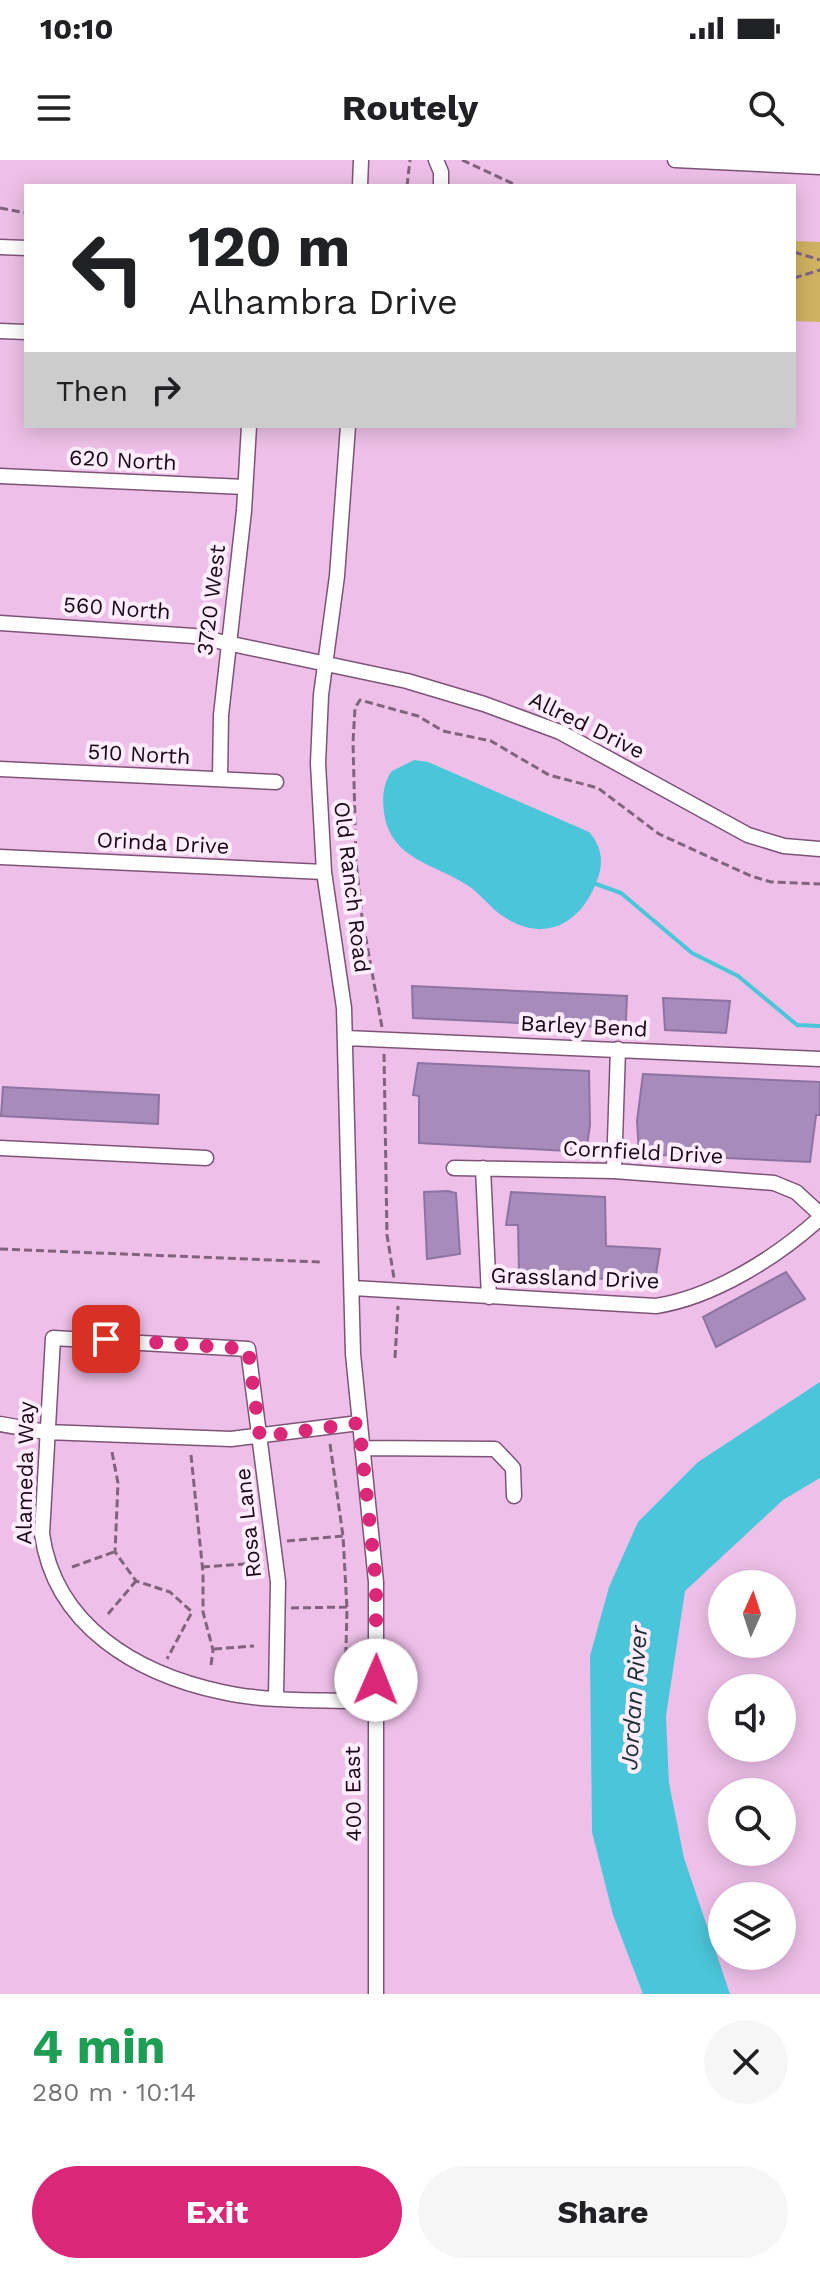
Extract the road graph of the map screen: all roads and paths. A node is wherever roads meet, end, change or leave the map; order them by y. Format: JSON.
{"nodes":[{"id":1,"x":361,"y":160,"type":"edge"},
{"id":2,"x":410,"y":160,"type":"edge"},
{"id":3,"x":436,"y":160,"type":"edge"},
{"id":4,"x":462,"y":160,"type":"edge"},
{"id":5,"x":675,"y":160,"type":"edge"},
{"id":6,"x":820,"y":167,"type":"edge"},
{"id":7,"x":360,"y":184,"type":"edge"},
{"id":8,"x":407,"y":184,"type":"edge"},
{"id":9,"x":441,"y":184,"type":"edge"},
{"id":10,"x":514,"y":184,"type":"edge"},
{"id":11,"x":0,"y":208,"type":"edge"},
{"id":12,"x":24,"y":213,"type":"edge"},
{"id":13,"x":0,"y":247,"type":"edge"},
{"id":14,"x":24,"y":248,"type":"edge"},
{"id":15,"x":796,"y":253,"type":"edge"},
{"id":16,"x":820,"y":260,"type":"edge"},
{"id":17,"x":820,"y":270,"type":"edge"},
{"id":18,"x":796,"y":277,"type":"edge"},
{"id":19,"x":0,"y":331,"type":"edge"},
{"id":20,"x":24,"y":332,"type":"edge"},
{"id":21,"x":249,"y":428,"type":"edge"},
{"id":22,"x":348,"y":428,"type":"edge"},
{"id":23,"x":0,"y":476,"type":"edge"},
{"id":24,"x":245,"y":487,"type":"junction"},
{"id":25,"x":0,"y":623,"type":"edge"},
{"id":26,"x":228,"y":642,"type":"junction"},
{"id":27,"x":324,"y":662,"type":"junction"},
{"id":28,"x":355,"y":693,"type":"dead end"},
{"id":29,"x":360,"y":700,"type":"junction"},
{"id":30,"x":0,"y":769,"type":"edge"},
{"id":31,"x":220,"y":779,"type":"junction"},
{"id":32,"x":276,"y":782,"type":"dead end"},
{"id":33,"x":820,"y":849,"type":"edge"},
{"id":34,"x":0,"y":857,"type":"edge"},
{"id":35,"x":324,"y":872,"type":"junction"},
{"id":36,"x":820,"y":884,"type":"edge"},
{"id":37,"x":383,"y":1031,"type":"dead end"},
{"id":38,"x":346,"y":1038,"type":"junction"},
{"id":39,"x":618,"y":1049,"type":"junction"},
{"id":40,"x":384,"y":1058,"type":"dead end"},
{"id":41,"x":820,"y":1059,"type":"edge"},
{"id":42,"x":0,"y":1148,"type":"edge"},
{"id":43,"x":206,"y":1158,"type":"dead end"},
{"id":44,"x":454,"y":1168,"type":"dead end"},
{"id":45,"x":483,"y":1168,"type":"junction"},
{"id":46,"x":614,"y":1171,"type":"junction"},
{"id":47,"x":820,"y":1216,"type":"edge"},
{"id":48,"x":0,"y":1249,"type":"edge"},
{"id":49,"x":321,"y":1262,"type":"dead end"},
{"id":50,"x":394,"y":1282,"type":"dead end"},
{"id":51,"x":353,"y":1288,"type":"junction"},
{"id":52,"x":489,"y":1297,"type":"junction"},
{"id":53,"x":398,"y":1309,"type":"dead end"},
{"id":54,"x":53,"y":1338,"type":"joint"},
{"id":55,"x":353,"y":1354,"type":"joint"},
{"id":56,"x":395,"y":1358,"type":"dead end"},
{"id":57,"x":359,"y":1423,"type":"junction"},
{"id":58,"x":0,"y":1424,"type":"edge"},
{"id":59,"x":46,"y":1432,"type":"junction"},
{"id":60,"x":260,"y":1437,"type":"junction"},
{"id":61,"x":330,"y":1444,"type":"dead end"},
{"id":62,"x":362,"y":1448,"type":"junction"},
{"id":63,"x":112,"y":1452,"type":"dead end"},
{"id":64,"x":191,"y":1455,"type":"dead end"},
{"id":65,"x":514,"y":1496,"type":"dead end"},
{"id":66,"x":343,"y":1536,"type":"junction"},
{"id":67,"x":284,"y":1541,"type":"dead end"},
{"id":68,"x":115,"y":1552,"type":"junction"},
{"id":69,"x":72,"y":1567,"type":"dead end"},
{"id":70,"x":202,"y":1567,"type":"junction"},
{"id":71,"x":265,"y":1568,"type":"dead end"},
{"id":72,"x":136,"y":1581,"type":"junction"},
{"id":73,"x":347,"y":1607,"type":"junction"},
{"id":74,"x":288,"y":1608,"type":"dead end"},
{"id":75,"x":108,"y":1614,"type":"dead end"},
{"id":76,"x":254,"y":1646,"type":"dead end"},
{"id":77,"x":212,"y":1649,"type":"junction"},
{"id":78,"x":166,"y":1662,"type":"dead end"},
{"id":79,"x":211,"y":1665,"type":"dead end"},
{"id":80,"x":345,"y":1690,"type":"dead end"},
{"id":81,"x":276,"y":1697,"type":"junction"},
{"id":82,"x":375,"y":1702,"type":"junction"},
{"id":83,"x":376,"y":1994,"type":"edge"}],
"edges":[{"from":1,"to":7,"type":"street"},
{"from":2,"to":8,"type":"path"},
{"from":3,"to":9,"type":"street"},
{"from":4,"to":10,"type":"path"},
{"from":5,"to":6,"type":"street"},
{"from":11,"to":12,"type":"path"},
{"from":13,"to":14,"type":"street"},
{"from":15,"to":16,"type":"path"},
{"from":17,"to":18,"type":"path"},
{"from":19,"to":20,"type":"street"},
{"from":21,"to":24,"type":"street","name":"3720 West"},
{"from":22,"to":27,"type":"street","name":"Old Ranch Road"},
{"from":23,"to":24,"type":"street","name":"620 North"},
{"from":24,"to":26,"type":"street","name":"3720 West"},
{"from":25,"to":26,"type":"street","name":"560 North"},
{"from":26,"to":27,"type":"street","name":"560 North"},
{"from":26,"to":31,"type":"street","name":"3720 West"},
{"from":27,"to":33,"type":"street","name":"Allred Drive"},
{"from":27,"to":35,"type":"street","name":"Old Ranch Road"},
{"from":28,"to":29,"type":"path"},
{"from":29,"to":36,"type":"path"},
{"from":29,"to":37,"type":"path"},
{"from":30,"to":31,"type":"street","name":"510 North"},
{"from":31,"to":32,"type":"street","name":"510 North"},
{"from":34,"to":35,"type":"street","name":"Orinda Drive"},
{"from":35,"to":38,"type":"street","name":"Old Ranch Road"},
{"from":38,"to":39,"type":"street","name":"Barley Bend"},
{"from":38,"to":51,"type":"street","name":"Old Ranch Road"},
{"from":39,"to":41,"type":"street","name":"Barley Bend"},
{"from":39,"to":46,"type":"street"},
{"from":40,"to":50,"type":"path"},
{"from":42,"to":43,"type":"street"},
{"from":44,"to":45,"type":"street","name":"Cornfield Drive"},
{"from":45,"to":46,"type":"street","name":"Cornfield Drive"},
{"from":45,"to":52,"type":"street"},
{"from":46,"to":47,"type":"street","name":"Cornfield Drive"},
{"from":47,"to":52,"type":"street","name":"Grassland Drive"},
{"from":48,"to":49,"type":"path"},
{"from":51,"to":52,"type":"street","name":"Grassland Drive"},
{"from":51,"to":55,"type":"street","name":"Old Ranch Road"},
{"from":53,"to":56,"type":"path"},
{"from":54,"to":59,"type":"street","name":"Alameda Way"},
{"from":54,"to":60,"type":"street","name":"Rosa Lane"},
{"from":55,"to":57,"type":"street","name":"400 East"},
{"from":57,"to":60,"type":"street"},
{"from":57,"to":62,"type":"street","name":"400 East"},
{"from":58,"to":59,"type":"street"},
{"from":59,"to":60,"type":"street"},
{"from":59,"to":81,"type":"street","name":"Alameda Way"},
{"from":60,"to":81,"type":"street","name":"Rosa Lane"},
{"from":61,"to":66,"type":"path"},
{"from":62,"to":65,"type":"street"},
{"from":62,"to":82,"type":"street","name":"400 East"},
{"from":63,"to":68,"type":"path"},
{"from":64,"to":70,"type":"path"},
{"from":66,"to":67,"type":"path"},
{"from":66,"to":73,"type":"path"},
{"from":68,"to":69,"type":"path"},
{"from":68,"to":72,"type":"path"},
{"from":70,"to":71,"type":"path"},
{"from":70,"to":77,"type":"path"},
{"from":72,"to":75,"type":"path"},
{"from":72,"to":78,"type":"path"},
{"from":73,"to":74,"type":"path"},
{"from":73,"to":80,"type":"path"},
{"from":76,"to":77,"type":"path"},
{"from":77,"to":79,"type":"path"},
{"from":81,"to":82,"type":"street","name":"Alameda Way"},
{"from":82,"to":83,"type":"street","name":"400 East"}]}
